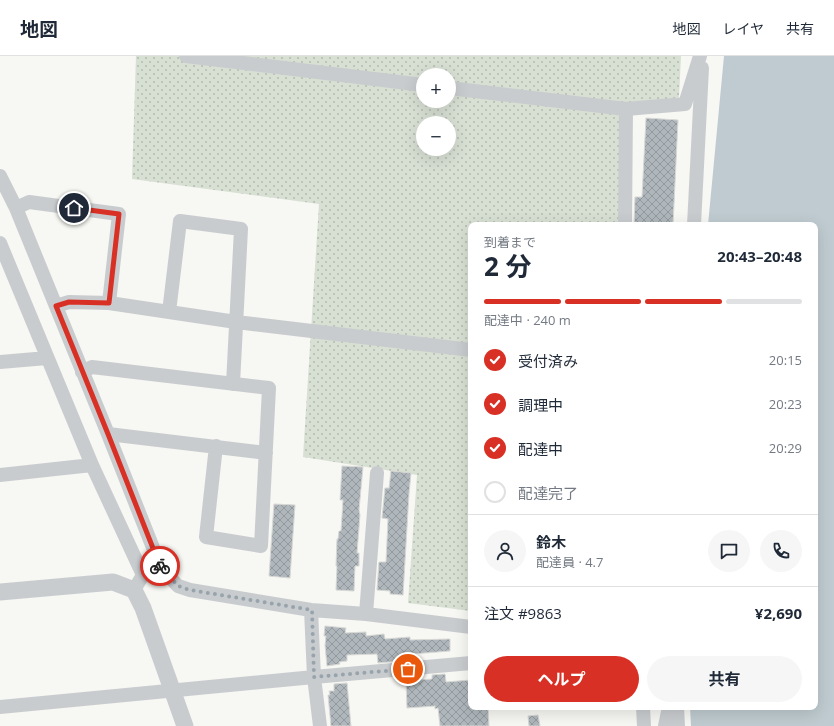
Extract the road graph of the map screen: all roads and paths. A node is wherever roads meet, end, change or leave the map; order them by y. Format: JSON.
{"nodes":[{"id":1,"x":186,"y":56,"type":"edge"},
{"id":2,"x":702,"y":56,"type":"edge"},
{"id":3,"x":416,"y":84,"type":"edge"},
{"id":4,"x":456,"y":89,"type":"edge"},
{"id":5,"x":626,"y":109,"type":"junction"},
{"id":6,"x":0,"y":176,"type":"edge"},
{"id":7,"x":16,"y":208,"type":"junction"},
{"id":8,"x":625,"y":222,"type":"edge"},
{"id":9,"x":694,"y":222,"type":"edge"},
{"id":10,"x":0,"y":243,"type":"edge"},
{"id":11,"x":109,"y":303,"type":"junction"},
{"id":12,"x":56,"y":306,"type":"junction"},
{"id":13,"x":169,"y":312,"type":"junction"},
{"id":14,"x":236,"y":322,"type":"junction"},
{"id":15,"x":468,"y":350,"type":"edge"},
{"id":16,"x":47,"y":358,"type":"junction"},
{"id":17,"x":0,"y":362,"type":"edge"},
{"id":18,"x":82,"y":372,"type":"junction"},
{"id":19,"x":233,"y":384,"type":"junction"},
{"id":20,"x":108,"y":434,"type":"junction"},
{"id":21,"x":216,"y":446,"type":"junction"},
{"id":22,"x":266,"y":453,"type":"junction"},
{"id":23,"x":92,"y":465,"type":"junction"},
{"id":24,"x":377,"y":473,"type":"dead end"},
{"id":25,"x":0,"y":475,"type":"edge"},
{"id":26,"x":161,"y":568,"type":"junction"},
{"id":27,"x":142,"y":575,"type":"junction"},
{"id":28,"x":134,"y":590,"type":"junction"},
{"id":29,"x":0,"y":592,"type":"edge"},
{"id":30,"x":312,"y":610,"type":"junction"},
{"id":31,"x":366,"y":614,"type":"junction"},
{"id":32,"x":468,"y":627,"type":"edge"},
{"id":33,"x":468,"y":663,"type":"edge"},
{"id":34,"x":314,"y":677,"type":"junction"},
{"id":35,"x":173,"y":691,"type":"junction"},
{"id":36,"x":0,"y":707,"type":"edge"},
{"id":37,"x":643,"y":710,"type":"edge"},
{"id":38,"x":668,"y":710,"type":"edge"},
{"id":39,"x":677,"y":710,"type":"edge"},
{"id":40,"x":185,"y":726,"type":"edge"},
{"id":41,"x":320,"y":726,"type":"edge"},
{"id":42,"x":644,"y":726,"type":"edge"},
{"id":43,"x":665,"y":726,"type":"edge"},
{"id":44,"x":678,"y":726,"type":"edge"}],
"edges":[{"from":1,"to":3,"type":"street"},
{"from":2,"to":5,"type":"street"},
{"from":2,"to":9,"type":"street"},
{"from":4,"to":5,"type":"street"},
{"from":5,"to":8,"type":"street"},
{"from":6,"to":7,"type":"street"},
{"from":7,"to":11,"type":"street"},
{"from":7,"to":12,"type":"street"},
{"from":10,"to":16,"type":"street"},
{"from":11,"to":12,"type":"street"},
{"from":11,"to":13,"type":"street"},
{"from":12,"to":18,"type":"street"},
{"from":13,"to":14,"type":"street"},
{"from":13,"to":14,"type":"street"},
{"from":14,"to":15,"type":"street"},
{"from":14,"to":19,"type":"street"},
{"from":16,"to":17,"type":"street"},
{"from":16,"to":23,"type":"street"},
{"from":18,"to":19,"type":"street"},
{"from":18,"to":20,"type":"street"},
{"from":19,"to":22,"type":"street"},
{"from":20,"to":21,"type":"street"},
{"from":20,"to":26,"type":"street"},
{"from":21,"to":22,"type":"street"},
{"from":21,"to":22,"type":"street"},
{"from":23,"to":25,"type":"street"},
{"from":23,"to":27,"type":"street"},
{"from":24,"to":31,"type":"street"},
{"from":26,"to":27,"type":"street"},
{"from":26,"to":30,"type":"street"},
{"from":27,"to":28,"type":"street"},
{"from":28,"to":29,"type":"street"},
{"from":28,"to":35,"type":"street"},
{"from":30,"to":31,"type":"street"},
{"from":30,"to":34,"type":"street"},
{"from":31,"to":32,"type":"street"},
{"from":33,"to":34,"type":"street"},
{"from":34,"to":35,"type":"street"},
{"from":34,"to":41,"type":"street"},
{"from":35,"to":36,"type":"street"},
{"from":35,"to":40,"type":"street"},
{"from":37,"to":42,"type":"street"},
{"from":38,"to":43,"type":"street"},
{"from":39,"to":44,"type":"street"}]}
